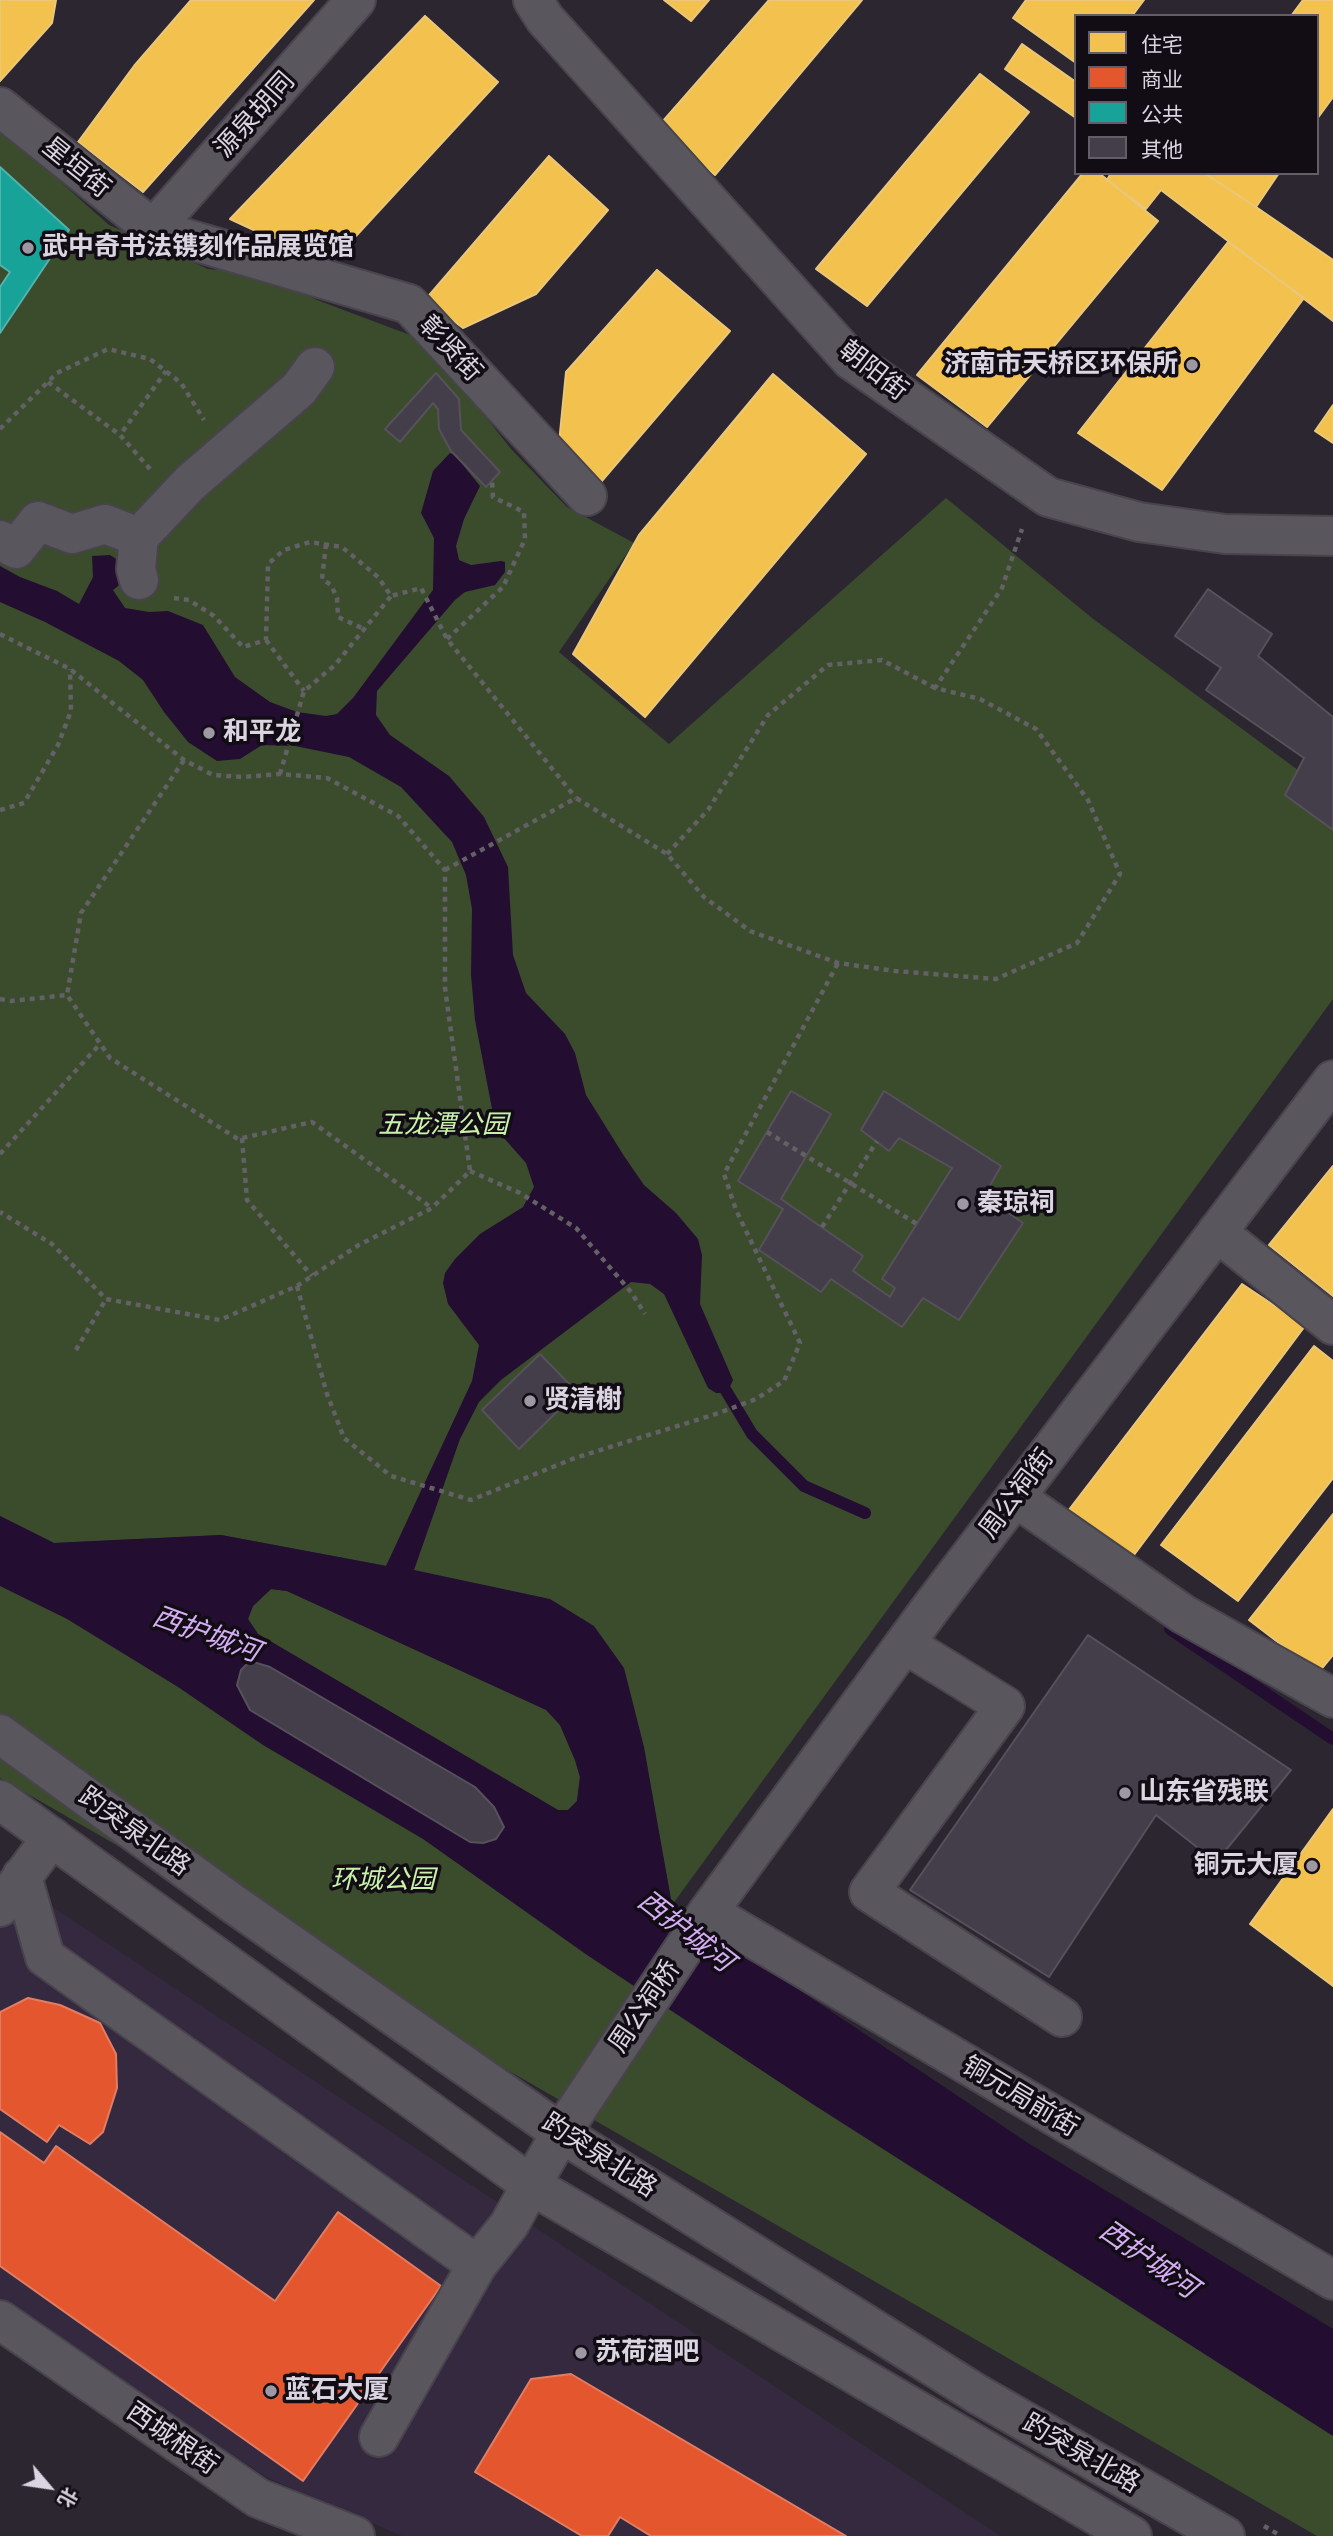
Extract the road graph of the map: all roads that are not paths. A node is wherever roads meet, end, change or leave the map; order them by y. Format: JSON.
{"nodes":[{"id":1,"x":356,"y":0,"type":"edge"},
{"id":2,"x":533,"y":0,"type":"edge"},
{"id":3,"x":0,"y":107,"type":"edge"},
{"id":4,"x":153,"y":229,"type":"junction"},
{"id":5,"x":314,"y":367,"type":"dead end"},
{"id":6,"x":587,"y":496,"type":"dead end"},
{"id":7,"x":1333,"y":536,"type":"edge"},
{"id":8,"x":139,"y":537,"type":"junction"},
{"id":9,"x":0,"y":540,"type":"edge"},
{"id":10,"x":139,"y":580,"type":"road end"},
{"id":11,"x":1333,"y":1080,"type":"edge"},
{"id":12,"x":1217,"y":1232,"type":"junction"},
{"id":13,"x":1333,"y":1325,"type":"edge"},
{"id":14,"x":1015,"y":1497,"type":"junction"},
{"id":15,"x":905,"y":1644,"type":"junction"},
{"id":16,"x":1333,"y":1698,"type":"edge"},
{"id":17,"x":0,"y":1734,"type":"edge"},
{"id":18,"x":0,"y":1800,"type":"edge"},
{"id":19,"x":52,"y":1837,"type":"junction"},
{"id":20,"x":22,"y":1876,"type":"junction"},
{"id":21,"x":0,"y":1907,"type":"edge"},
{"id":22,"x":708,"y":1912,"type":"junction"},
{"id":23,"x":1062,"y":2017,"type":"dead end"},
{"id":24,"x":572,"y":2118,"type":"junction"},
{"id":25,"x":531,"y":2185,"type":"junction"},
{"id":26,"x":477,"y":2265,"type":"junction"},
{"id":27,"x":1333,"y":2280,"type":"edge"},
{"id":28,"x":0,"y":2320,"type":"edge"},
{"id":29,"x":379,"y":2437,"type":"dead end"},
{"id":30,"x":355,"y":2536,"type":"edge"},
{"id":31,"x":1132,"y":2536,"type":"edge"},
{"id":32,"x":1225,"y":2536,"type":"edge"}],
"edges":[{"from":1,"to":4,"type":"street","name":"源泉胡同"},
{"from":2,"to":7,"type":"street","name":"朝阳街"},
{"from":3,"to":4,"type":"street","name":"星垣街"},
{"from":4,"to":6,"type":"street","name":"彰贤街"},
{"from":5,"to":8,"type":"street"},
{"from":8,"to":9,"type":"street"},
{"from":8,"to":10,"type":"street"},
{"from":11,"to":12,"type":"street","name":"周公祠街"},
{"from":12,"to":13,"type":"street"},
{"from":12,"to":14,"type":"street","name":"周公祠街"},
{"from":14,"to":15,"type":"street","name":"周公祠街"},
{"from":14,"to":16,"type":"street"},
{"from":15,"to":22,"type":"street","name":"周公祠街"},
{"from":15,"to":23,"type":"street"},
{"from":17,"to":24,"type":"street","name":"趵突泉北路"},
{"from":18,"to":19,"type":"street","name":"趵突泉北路"},
{"from":19,"to":20,"type":"street"},
{"from":19,"to":25,"type":"street","name":"趵突泉北路"},
{"from":20,"to":21,"type":"street"},
{"from":20,"to":26,"type":"street"},
{"from":22,"to":24,"type":"street","name":"周公祠桥"},
{"from":22,"to":27,"type":"street","name":"铜元局前街"},
{"from":24,"to":25,"type":"street","name":"周公祠桥"},
{"from":24,"to":32,"type":"street","name":"趵突泉北路"},
{"from":25,"to":26,"type":"street","name":"周公祠桥"},
{"from":25,"to":31,"type":"street","name":"趵突泉北路"},
{"from":26,"to":29,"type":"street","name":"周公祠桥"},
{"from":28,"to":30,"type":"street","name":"西城根街"}]}
